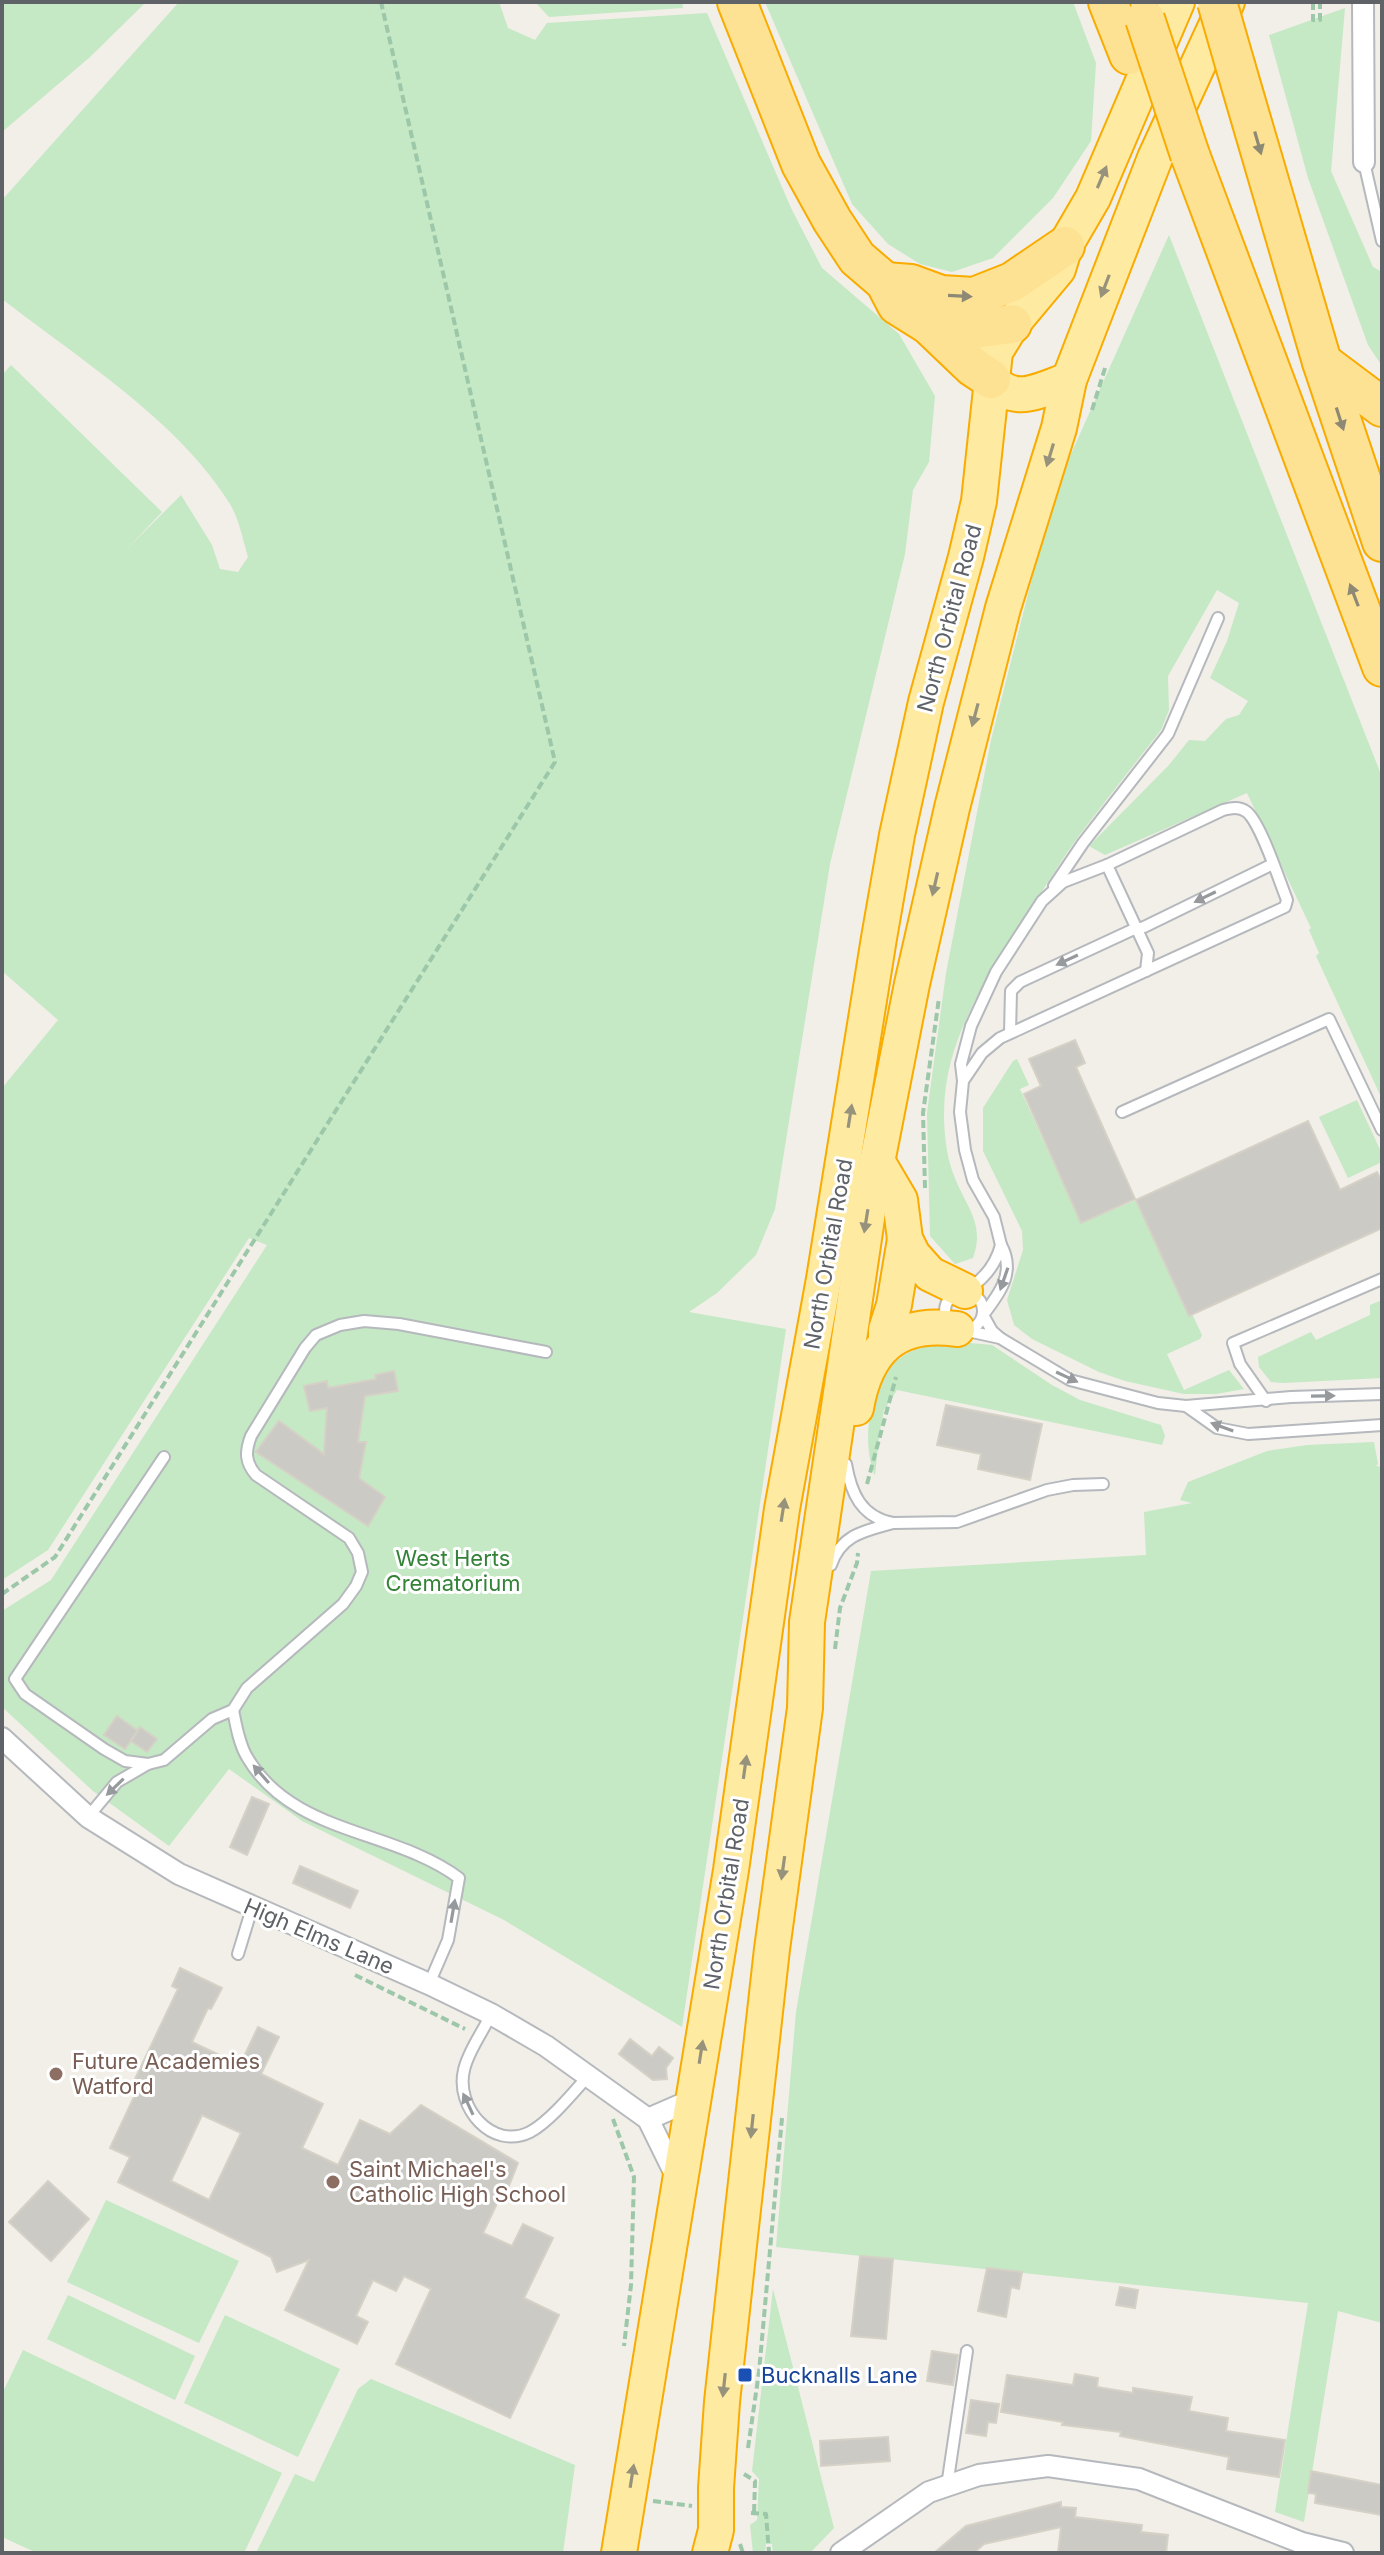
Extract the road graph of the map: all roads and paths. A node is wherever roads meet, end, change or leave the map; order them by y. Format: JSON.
{"nodes":[{"id":1,"x":381,"y":2,"type":"edge"},
{"id":2,"x":737,"y":2,"type":"edge"},
{"id":3,"x":1108,"y":2,"type":"edge"},
{"id":4,"x":1217,"y":2,"type":"edge"},
{"id":5,"x":1227,"y":2,"type":"edge"},
{"id":6,"x":1313,"y":2,"type":"edge"},
{"id":7,"x":1320,"y":2,"type":"edge"},
{"id":8,"x":1363,"y":2,"type":"edge"},
{"id":9,"x":1154,"y":8,"type":"edge"},
{"id":10,"x":1364,"y":162,"type":"joint"},
{"id":11,"x":1184,"y":169,"type":"junction"},
{"id":12,"x":1382,"y":241,"type":"edge"},
{"id":13,"x":1065,"y":246,"type":"junction"},
{"id":14,"x":885,"y":282,"type":"junction"},
{"id":15,"x":1012,"y":324,"type":"junction"},
{"id":16,"x":929,"y":325,"type":"junction"},
{"id":17,"x":1322,"y":362,"type":"junction"},
{"id":18,"x":991,"y":379,"type":"junction"},
{"id":19,"x":1069,"y":380,"type":"junction"},
{"id":20,"x":1382,"y":407,"type":"edge"},
{"id":21,"x":1382,"y":542,"type":"edge"},
{"id":22,"x":1218,"y":618,"type":"dead end"},
{"id":23,"x":1382,"y":667,"type":"edge"},
{"id":24,"x":1273,"y":864,"type":"junction"},
{"id":25,"x":1107,"y":865,"type":"junction"},
{"id":26,"x":1050,"y":891,"type":"junction"},
{"id":27,"x":1138,"y":929,"type":"junction"},
{"id":28,"x":1146,"y":971,"type":"junction"},
{"id":29,"x":1010,"y":1033,"type":"junction"},
{"id":30,"x":963,"y":1081,"type":"junction"},
{"id":31,"x":1122,"y":1112,"type":"dead end"},
{"id":32,"x":1382,"y":1130,"type":"edge"},
{"id":33,"x":877,"y":1161,"type":"junction"},
{"id":34,"x":905,"y":1239,"type":"junction"},
{"id":35,"x":1001,"y":1245,"type":"junction"},
{"id":36,"x":1382,"y":1279,"type":"edge"},
{"id":37,"x":967,"y":1316,"type":"junction"},
{"id":38,"x":1000,"y":1338,"type":"junction"},
{"id":39,"x":886,"y":1343,"type":"junction"},
{"id":40,"x":546,"y":1352,"type":"dead end"},
{"id":41,"x":1382,"y":1394,"type":"edge"},
{"id":42,"x":1266,"y":1401,"type":"junction"},
{"id":43,"x":1186,"y":1406,"type":"junction"},
{"id":44,"x":1382,"y":1425,"type":"edge"},
{"id":45,"x":164,"y":1457,"type":"dead end"},
{"id":46,"x":846,"y":1464,"type":"junction"},
{"id":47,"x":1103,"y":1484,"type":"dead end"},
{"id":48,"x":893,"y":1523,"type":"junction"},
{"id":49,"x":829,"y":1570,"type":"junction"},
{"id":50,"x":2,"y":1594,"type":"edge"},
{"id":51,"x":805,"y":1708,"type":"junction"},
{"id":52,"x":233,"y":1710,"type":"junction"},
{"id":53,"x":2,"y":1738,"type":"edge"},
{"id":54,"x":148,"y":1764,"type":"junction"},
{"id":55,"x":88,"y":1817,"type":"junction"},
{"id":56,"x":252,"y":1908,"type":"junction"},
{"id":57,"x":238,"y":1954,"type":"dead end"},
{"id":58,"x":348,"y":1972,"type":"dead end"},
{"id":59,"x":429,"y":1984,"type":"junction"},
{"id":60,"x":491,"y":2014,"type":"junction"},
{"id":61,"x":480,"y":2036,"type":"junction"},
{"id":62,"x":588,"y":2076,"type":"junction"},
{"id":63,"x":694,"y":2099,"type":"junction"},
{"id":64,"x":612,"y":2116,"type":"dead end"},
{"id":65,"x":648,"y":2119,"type":"junction"},
{"id":66,"x":680,"y":2184,"type":"junction"},
{"id":67,"x":967,"y":2351,"type":"dead end"},
{"id":68,"x":623,"y":2352,"type":"dead end"},
{"id":69,"x":744,"y":2474,"type":"dead end"},
{"id":70,"x":947,"y":2486,"type":"junction"},
{"id":71,"x":651,"y":2500,"type":"dead end"},
{"id":72,"x":711,"y":2535,"type":"edge"},
{"id":73,"x":619,"y":2553,"type":"edge"},
{"id":74,"x":769,"y":2553,"type":"edge"},
{"id":75,"x":841,"y":2553,"type":"edge"},
{"id":76,"x":1343,"y":2553,"type":"edge"}],
"edges":[{"from":1,"to":50,"type":"path"},
{"from":2,"to":14,"type":"highway"},
{"from":3,"to":11,"type":"highway"},
{"from":4,"to":17,"type":"highway","one_way":true,"bridge":true},
{"from":5,"to":19,"type":"highway","name":"North Orbital Road","one_way":true},
{"from":6,"to":7,"type":"path"},
{"from":8,"to":10,"type":"street"},
{"from":9,"to":11,"type":"highway","bridge":true},
{"from":13,"to":9,"type":"highway","name":"North Orbital Road","one_way":true},
{"from":10,"to":12,"type":"lane"},
{"from":23,"to":11,"type":"highway","one_way":true},
{"from":14,"to":13,"type":"highway","one_way":true},
{"from":13,"to":15,"type":"highway","name":"North Orbital Road"},
{"from":14,"to":16,"type":"highway"},
{"from":15,"to":16,"type":"highway"},
{"from":15,"to":18,"type":"highway","name":"North Orbital Road"},
{"from":16,"to":18,"type":"highway"},
{"from":17,"to":20,"type":"highway"},
{"from":17,"to":21,"type":"highway","one_way":true},
{"from":18,"to":19,"type":"highway"},
{"from":63,"to":18,"type":"highway","name":"North Orbital Road","one_way":true},
{"from":19,"to":33,"type":"highway","name":"North Orbital Road","one_way":true},
{"from":22,"to":26,"type":"lane"},
{"from":24,"to":25,"type":"lane"},
{"from":24,"to":27,"type":"lane","one_way":true},
{"from":24,"to":28,"type":"lane"},
{"from":25,"to":26,"type":"lane"},
{"from":25,"to":27,"type":"lane"},
{"from":26,"to":30,"type":"lane"},
{"from":27,"to":28,"type":"lane"},
{"from":27,"to":29,"type":"lane","one_way":true},
{"from":28,"to":29,"type":"lane"},
{"from":29,"to":30,"type":"lane"},
{"from":30,"to":35,"type":"lane"},
{"from":31,"to":32,"type":"lane"},
{"from":33,"to":34,"type":"highway"},
{"from":33,"to":51,"type":"highway","name":"North Orbital Road","one_way":true},
{"from":34,"to":37,"type":"highway"},
{"from":34,"to":39,"type":"highway"},
{"from":35,"to":37,"type":"lane"},
{"from":35,"to":37,"type":"lane","one_way":true},
{"from":36,"to":42,"type":"lane"},
{"from":37,"to":38,"type":"lane"},
{"from":37,"to":38,"type":"lane"},
{"from":37,"to":39,"type":"highway"},
{"from":38,"to":43,"type":"lane","one_way":true},
{"from":39,"to":46,"type":"highway"},
{"from":40,"to":52,"type":"lane"},
{"from":42,"to":41,"type":"lane","one_way":true},
{"from":42,"to":43,"type":"lane"},
{"from":44,"to":43,"type":"lane","one_way":true},
{"from":45,"to":54,"type":"lane"},
{"from":46,"to":48,"type":"lane"},
{"from":46,"to":49,"type":"highway"},
{"from":47,"to":48,"type":"lane"},
{"from":48,"to":49,"type":"lane"},
{"from":49,"to":51,"type":"highway"},
{"from":51,"to":72,"type":"highway","name":"North Orbital Road","one_way":true},
{"from":52,"to":54,"type":"lane"},
{"from":59,"to":52,"type":"lane","one_way":true},
{"from":53,"to":55,"type":"street","name":"High Elms Lane"},
{"from":54,"to":55,"type":"lane","one_way":true},
{"from":55,"to":56,"type":"street","name":"High Elms Lane"},
{"from":56,"to":57,"type":"lane"},
{"from":56,"to":59,"type":"street","name":"High Elms Lane"},
{"from":58,"to":61,"type":"path"},
{"from":59,"to":60,"type":"street","name":"High Elms Lane"},
{"from":60,"to":61,"type":"lane"},
{"from":60,"to":62,"type":"street","name":"High Elms Lane"},
{"from":62,"to":61,"type":"lane","one_way":true},
{"from":62,"to":65,"type":"street","name":"High Elms Lane"},
{"from":63,"to":65,"type":"street"},
{"from":63,"to":66,"type":"highway","name":"North Orbital Road"},
{"from":64,"to":68,"type":"path"},
{"from":65,"to":66,"type":"street","name":"High Elms Lane"},
{"from":73,"to":66,"type":"highway","name":"North Orbital Road","one_way":true},
{"from":67,"to":70,"type":"lane"},
{"from":69,"to":74,"type":"path"},
{"from":70,"to":75,"type":"street"},
{"from":70,"to":76,"type":"street"},
{"from":71,"to":72,"type":"path"}]}
